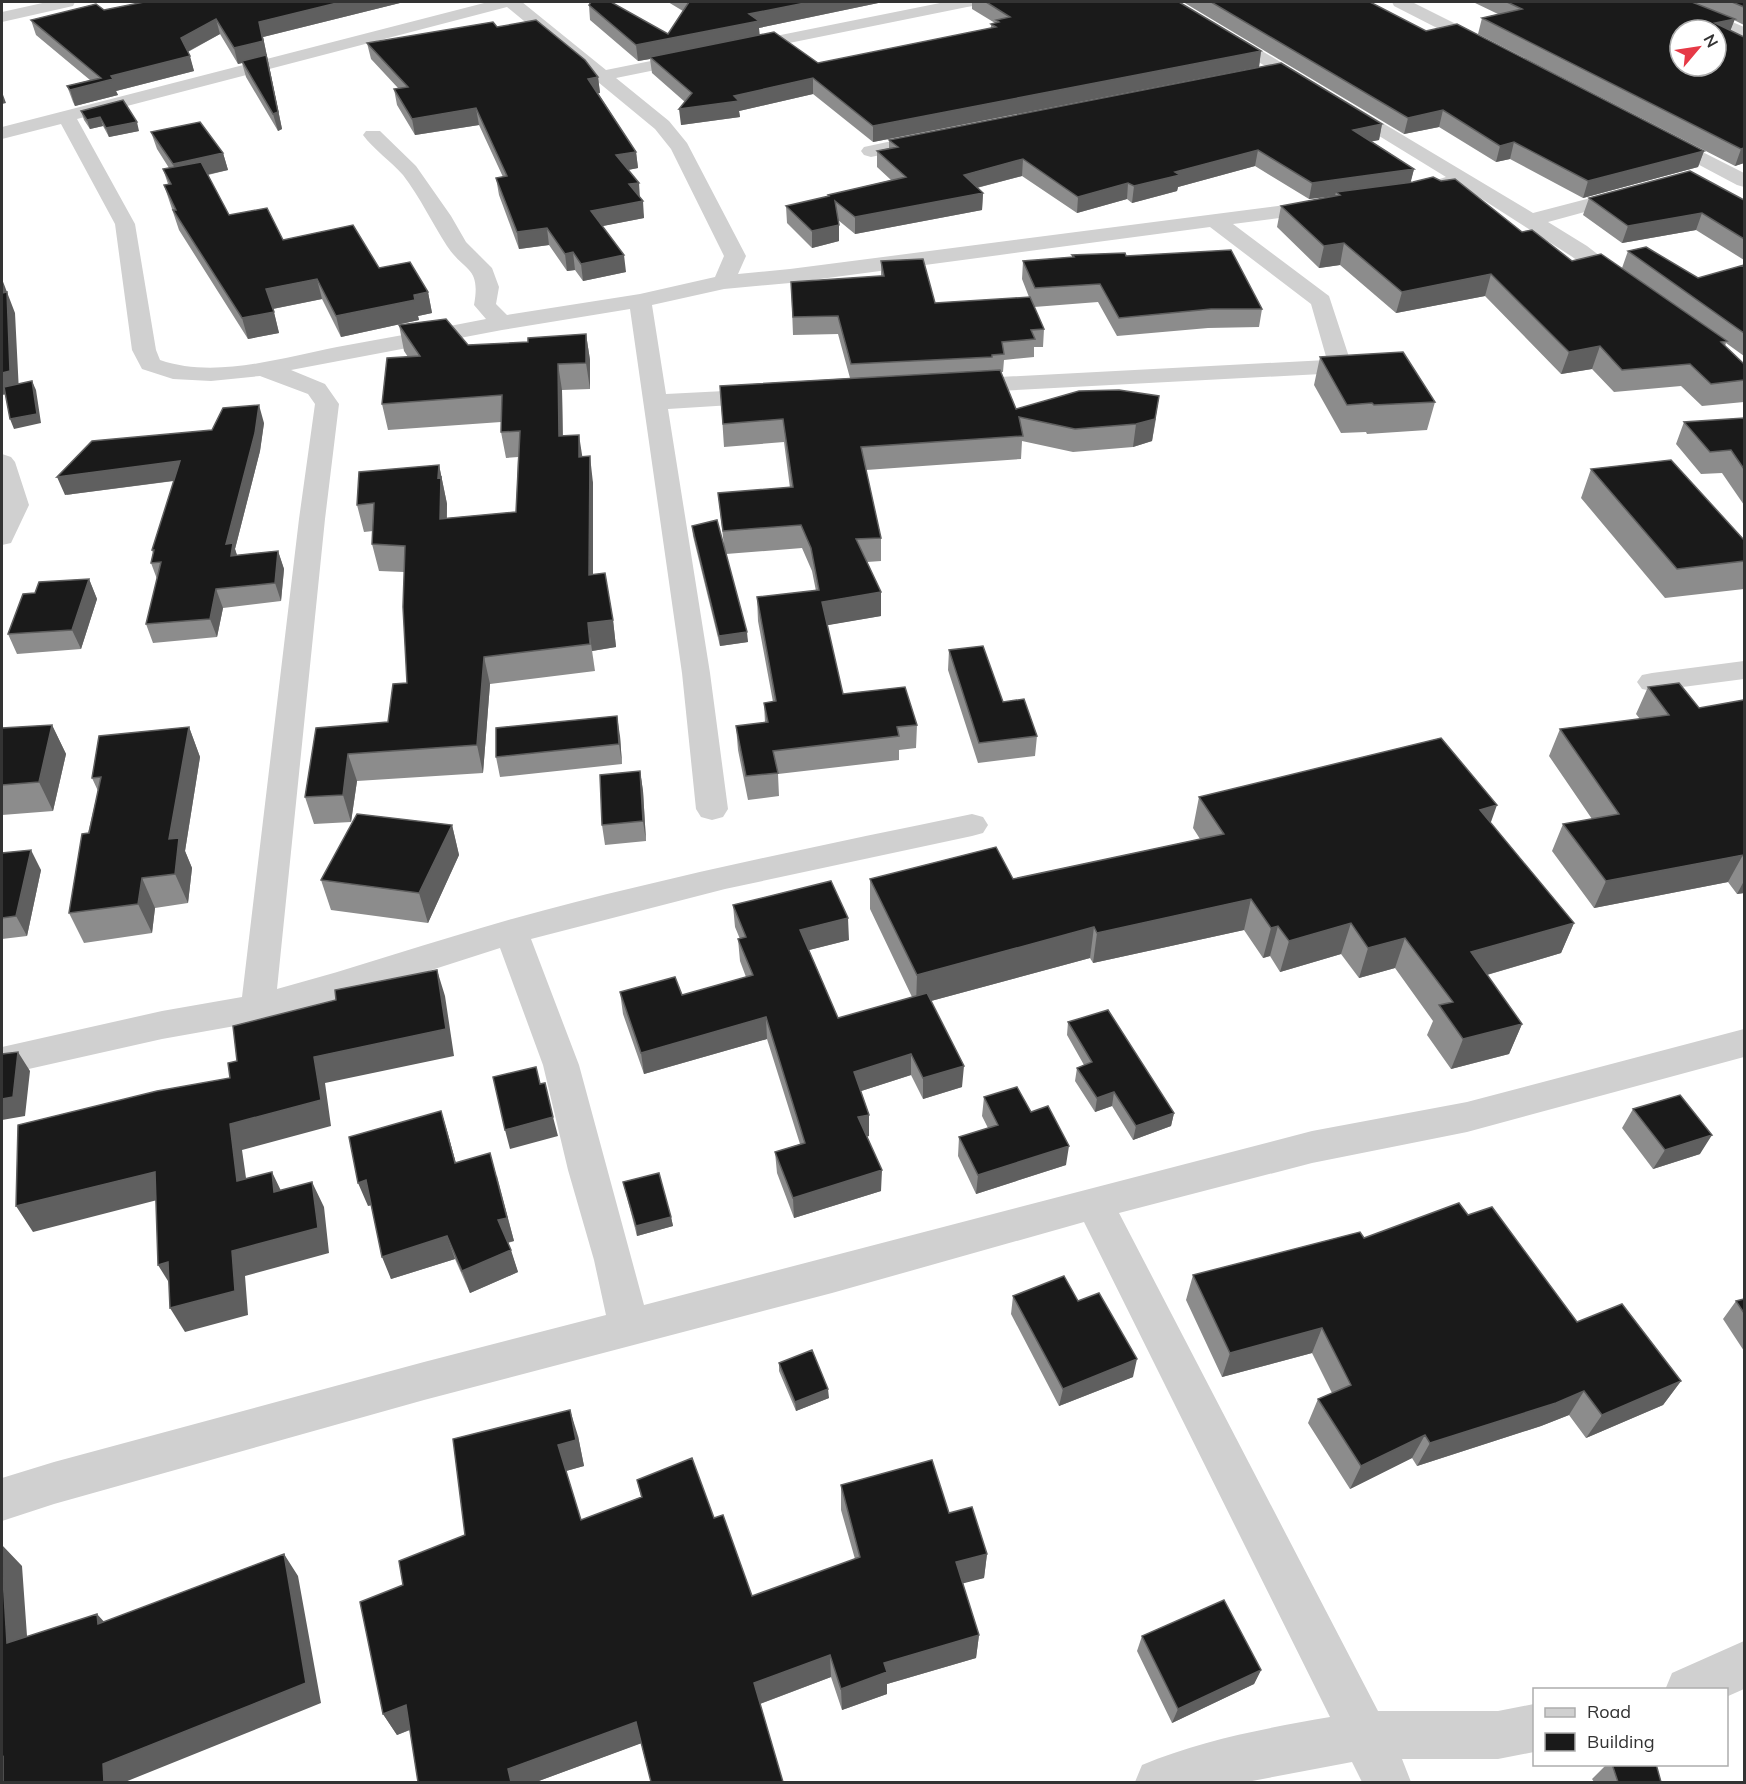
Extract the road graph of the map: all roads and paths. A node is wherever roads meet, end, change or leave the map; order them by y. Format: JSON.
{"nodes":[{"id":1,"x":67,"y":2,"type":"edge"},
{"id":2,"x":506,"y":2,"type":"edge"},
{"id":3,"x":512,"y":2,"type":"edge"},
{"id":4,"x":967,"y":2,"type":"edge"},
{"id":5,"x":1169,"y":2,"type":"edge"},
{"id":6,"x":1400,"y":2,"type":"edge"},
{"id":7,"x":1673,"y":2,"type":"edge"},
{"id":8,"x":2,"y":17,"type":"edge"},
{"id":9,"x":1744,"y":33,"type":"edge"},
{"id":10,"x":1504,"y":56,"type":"edge"},
{"id":11,"x":1283,"y":70,"type":"junction"},
{"id":12,"x":1259,"y":75,"type":"edge"},
{"id":13,"x":602,"y":76,"type":"junction"},
{"id":14,"x":66,"y":116,"type":"junction"},
{"id":15,"x":1649,"y":131,"type":"edge"},
{"id":16,"x":2,"y":133,"type":"edge"},
{"id":17,"x":373,"y":135,"type":"dead end"},
{"id":18,"x":954,"y":135,"type":"edge"},
{"id":19,"x":871,"y":151,"type":"dead end"},
{"id":20,"x":1722,"y":169,"type":"junction"},
{"id":21,"x":1699,"y":175,"type":"edge"},
{"id":22,"x":1462,"y":178,"type":"junction"},
{"id":23,"x":1744,"y":181,"type":"edge"},
{"id":24,"x":1642,"y":190,"type":"edge"},
{"id":25,"x":1396,"y":197,"type":"edge"},
{"id":26,"x":1351,"y":202,"type":"edge"},
{"id":27,"x":1214,"y":220,"type":"junction"},
{"id":28,"x":1529,"y":221,"type":"junction"},
{"id":29,"x":724,"y":282,"type":"junction"},
{"id":30,"x":1638,"y":292,"type":"edge"},
{"id":31,"x":640,"y":301,"type":"junction"},
{"id":32,"x":501,"y":323,"type":"junction"},
{"id":33,"x":260,"y":369,"type":"junction"},
{"id":34,"x":938,"y":387,"type":"edge"},
{"id":35,"x":785,"y":395,"type":"edge"},
{"id":36,"x":656,"y":402,"type":"junction"},
{"id":37,"x":2,"y":462,"type":"edge"},
{"id":38,"x":2,"y":537,"type":"edge"},
{"id":39,"x":1744,"y":670,"type":"edge"},
{"id":40,"x":1652,"y":682,"type":"dead end"},
{"id":41,"x":712,"y":809,"type":"dead end"},
{"id":42,"x":972,"y":825,"type":"dead end"},
{"id":43,"x":511,"y":932,"type":"junction"},
{"id":44,"x":258,"y":1008,"type":"junction"},
{"id":45,"x":1744,"y":1043,"type":"edge"},
{"id":46,"x":2,"y":1061,"type":"edge"},
{"id":47,"x":1094,"y":1203,"type":"junction"},
{"id":48,"x":629,"y":1327,"type":"junction"},
{"id":49,"x":2,"y":1500,"type":"edge"},
{"id":50,"x":1744,"y":1665,"type":"edge"},
{"id":51,"x":1691,"y":1688,"type":"edge"},
{"id":52,"x":1533,"y":1728,"type":"edge"},
{"id":53,"x":1365,"y":1735,"type":"junction"},
{"id":54,"x":1159,"y":1782,"type":"edge"},
{"id":55,"x":1387,"y":1782,"type":"edge"}],
"edges":[{"from":1,"to":8,"type":"street"},
{"from":2,"to":14,"type":"street"},
{"from":3,"to":13,"type":"street"},
{"from":4,"to":13,"type":"street"},
{"from":5,"to":11,"type":"street"},
{"from":6,"to":10,"type":"street"},
{"from":7,"to":9,"type":"street"},
{"from":11,"to":12,"type":"street"},
{"from":11,"to":22,"type":"street"},
{"from":13,"to":29,"type":"street"},
{"from":14,"to":16,"type":"street"},
{"from":14,"to":33,"type":"street"},
{"from":15,"to":20,"type":"street"},
{"from":17,"to":32,"type":"street"},
{"from":18,"to":19,"type":"street"},
{"from":20,"to":21,"type":"street"},
{"from":20,"to":23,"type":"street"},
{"from":22,"to":25,"type":"street"},
{"from":22,"to":28,"type":"street"},
{"from":24,"to":28,"type":"street"},
{"from":26,"to":27,"type":"street"},
{"from":27,"to":29,"type":"street"},
{"from":27,"to":34,"type":"street"},
{"from":28,"to":30,"type":"street"},
{"from":29,"to":31,"type":"street"},
{"from":31,"to":32,"type":"street"},
{"from":31,"to":36,"type":"street"},
{"from":32,"to":33,"type":"street"},
{"from":33,"to":44,"type":"street"},
{"from":35,"to":36,"type":"street"},
{"from":36,"to":41,"type":"street"},
{"from":37,"to":38,"type":"street"},
{"from":39,"to":40,"type":"street"},
{"from":42,"to":43,"type":"street"},
{"from":43,"to":44,"type":"street"},
{"from":43,"to":48,"type":"street"},
{"from":44,"to":46,"type":"street"},
{"from":45,"to":47,"type":"street"},
{"from":47,"to":48,"type":"street"},
{"from":47,"to":53,"type":"street"},
{"from":48,"to":49,"type":"street"},
{"from":50,"to":51,"type":"street"},
{"from":52,"to":53,"type":"street"},
{"from":53,"to":54,"type":"street"},
{"from":53,"to":55,"type":"street"}]}
